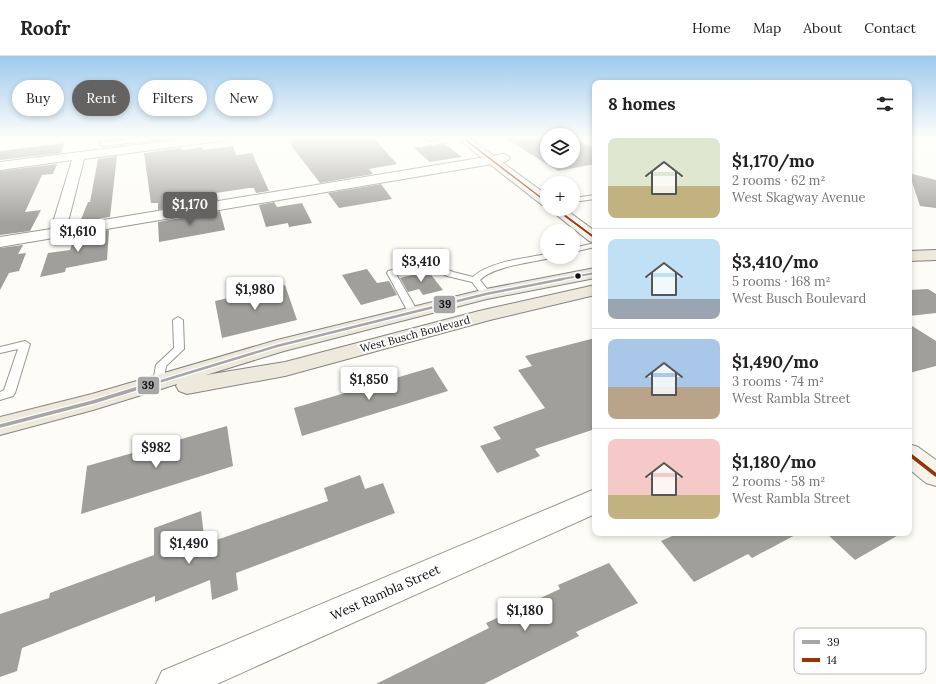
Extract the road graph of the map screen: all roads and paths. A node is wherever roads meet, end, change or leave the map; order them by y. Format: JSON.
{"nodes":[{"id":1,"x":76,"y":166,"type":"edge"},
{"id":2,"x":453,"y":166,"type":"edge"},
{"id":3,"x":505,"y":166,"type":"edge"},
{"id":4,"x":510,"y":166,"type":"edge"},
{"id":5,"x":540,"y":184,"type":"edge"},
{"id":6,"x":540,"y":196,"type":"edge"},
{"id":7,"x":592,"y":197,"type":"edge"},
{"id":8,"x":580,"y":199,"type":"edge"},
{"id":9,"x":580,"y":211,"type":"edge"},
{"id":10,"x":565,"y":216,"type":"edge"},
{"id":11,"x":592,"y":219,"type":"edge"},
{"id":12,"x":58,"y":232,"type":"junction"},
{"id":13,"x":592,"y":236,"type":"edge"},
{"id":14,"x":0,"y":242,"type":"edge"},
{"id":15,"x":912,"y":243,"type":"edge"},
{"id":16,"x":936,"y":243,"type":"edge"},
{"id":17,"x":592,"y":246,"type":"edge"},
{"id":18,"x":580,"y":248,"type":"edge"},
{"id":19,"x":936,"y":255,"type":"edge"},
{"id":20,"x":912,"y":256,"type":"edge"},
{"id":21,"x":540,"y":258,"type":"edge"},
{"id":22,"x":592,"y":273,"type":"edge"},
{"id":23,"x":480,"y":287,"type":"junction"},
{"id":24,"x":592,"y":291,"type":"edge"},
{"id":25,"x":413,"y":312,"type":"junction"},
{"id":26,"x":178,"y":320,"type":"dead end"},
{"id":27,"x":0,"y":350,"type":"edge"},
{"id":28,"x":159,"y":382,"type":"junction"},
{"id":29,"x":5,"y":394,"type":"edge"},
{"id":30,"x":93,"y":402,"type":"junction"},
{"id":31,"x":0,"y":426,"type":"edge"},
{"id":32,"x":912,"y":456,"type":"edge"},
{"id":33,"x":936,"y":475,"type":"edge"},
{"id":34,"x":592,"y":502,"type":"edge"},
{"id":35,"x":175,"y":684,"type":"edge"}],
"edges":[{"from":1,"to":12,"type":"street"},
{"from":2,"to":12,"type":"street"},
{"from":3,"to":6,"type":"main road"},
{"from":4,"to":5,"type":"main road"},
{"from":7,"to":8,"type":"lane"},
{"from":9,"to":11,"type":"main road"},
{"from":10,"to":13,"type":"main road"},
{"from":12,"to":14,"type":"street"},
{"from":15,"to":16,"type":"main road"},
{"from":17,"to":18,"type":"lane"},
{"from":19,"to":20,"type":"main road"},
{"from":21,"to":23,"type":"lane"},
{"from":22,"to":23,"type":"main road","name":"West Busch Boulevard"},
{"from":23,"to":25,"type":"main road","name":"West Busch Boulevard"},
{"from":23,"to":25,"type":"lane"},
{"from":24,"to":30,"type":"main road","name":"West Busch Boulevard"},
{"from":25,"to":28,"type":"main road","name":"West Busch Boulevard"},
{"from":26,"to":28,"type":"lane"},
{"from":27,"to":29,"type":"lane"},
{"from":28,"to":30,"type":"main road","name":"West Busch Boulevard"},
{"from":30,"to":31,"type":"main road","name":"West Busch Boulevard"},
{"from":32,"to":33,"type":"main road"},
{"from":34,"to":35,"type":"street","name":"West Rambla Street"}]}
